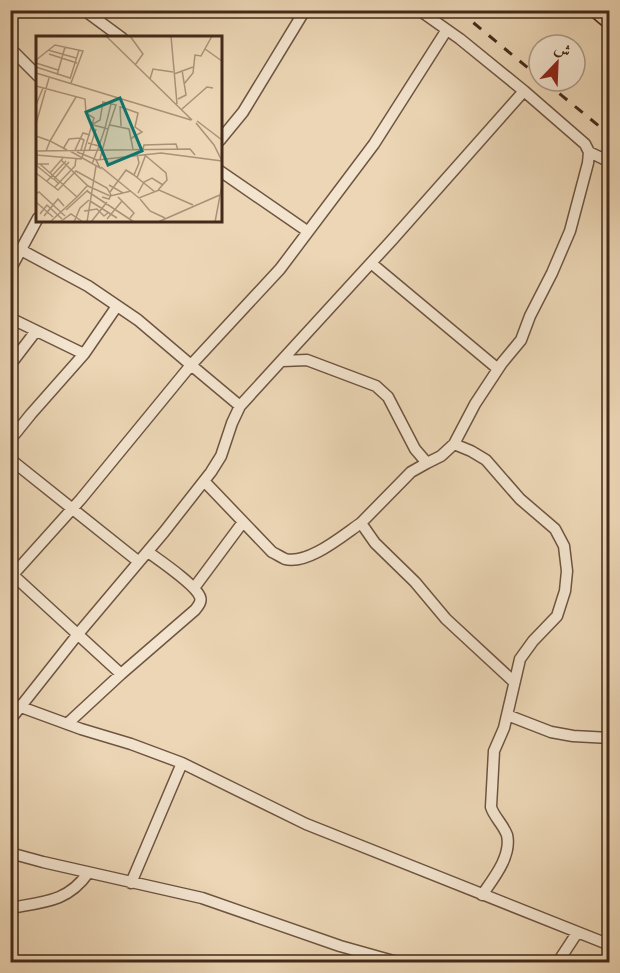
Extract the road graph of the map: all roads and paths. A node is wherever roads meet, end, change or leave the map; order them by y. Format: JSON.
{"nodes":[{"id":1,"x":84,"y":10,"type":"edge"},
{"id":2,"x":305,"y":10,"type":"edge"},
{"id":3,"x":418,"y":10,"type":"edge"},
{"id":4,"x":597,"y":10,"type":"edge"},
{"id":5,"x":609,"y":21,"type":"edge"},
{"id":6,"x":446,"y":31,"type":"junction"},
{"id":7,"x":119,"y":36,"type":"edge"},
{"id":8,"x":10,"y":48,"type":"edge"},
{"id":9,"x":36,"y":74,"type":"edge"},
{"id":10,"x":524,"y":92,"type":"junction"},
{"id":11,"x":222,"y":138,"type":"edge"},
{"id":12,"x":589,"y":152,"type":"junction"},
{"id":13,"x":609,"y":162,"type":"edge"},
{"id":14,"x":222,"y":172,"type":"edge"},
{"id":15,"x":36,"y":222,"type":"edge"},
{"id":16,"x":45,"y":222,"type":"edge"},
{"id":17,"x":307,"y":231,"type":"junction"},
{"id":18,"x":29,"y":235,"type":"junction"},
{"id":19,"x":21,"y":250,"type":"junction"},
{"id":20,"x":371,"y":263,"type":"junction"},
{"id":21,"x":10,"y":270,"type":"edge"},
{"id":22,"x":117,"y":306,"type":"junction"},
{"id":23,"x":10,"y":318,"type":"edge"},
{"id":24,"x":36,"y":331,"type":"junction"},
{"id":25,"x":84,"y":354,"type":"junction"},
{"id":26,"x":282,"y":361,"type":"junction"},
{"id":27,"x":10,"y":364,"type":"edge"},
{"id":28,"x":191,"y":365,"type":"junction"},
{"id":29,"x":498,"y":369,"type":"junction"},
{"id":30,"x":240,"y":406,"type":"junction"},
{"id":31,"x":10,"y":440,"type":"edge"},
{"id":32,"x":454,"y":444,"type":"junction"},
{"id":33,"x":10,"y":459,"type":"edge"},
{"id":34,"x":428,"y":463,"type":"junction"},
{"id":35,"x":204,"y":481,"type":"junction"},
{"id":36,"x":72,"y":509,"type":"junction"},
{"id":37,"x":243,"y":522,"type":"junction"},
{"id":38,"x":361,"y":523,"type":"junction"},
{"id":39,"x":148,"y":552,"type":"junction"},
{"id":40,"x":139,"y":562,"type":"junction"},
{"id":41,"x":12,"y":577,"type":"edge"},
{"id":42,"x":194,"y":588,"type":"junction"},
{"id":43,"x":78,"y":634,"type":"junction"},
{"id":44,"x":121,"y":674,"type":"junction"},
{"id":45,"x":513,"y":681,"type":"junction"},
{"id":46,"x":16,"y":705,"type":"edge"},
{"id":47,"x":507,"y":715,"type":"junction"},
{"id":48,"x":10,"y":720,"type":"edge"},
{"id":49,"x":67,"y":724,"type":"junction"},
{"id":50,"x":609,"y":738,"type":"edge"},
{"id":51,"x":182,"y":763,"type":"junction"},
{"id":52,"x":10,"y":853,"type":"edge"},
{"id":53,"x":88,"y":873,"type":"junction"},
{"id":54,"x":131,"y":883,"type":"junction"},
{"id":55,"x":482,"y":895,"type":"junction"},
{"id":56,"x":10,"y":908,"type":"edge"},
{"id":57,"x":576,"y":933,"type":"junction"},
{"id":58,"x":609,"y":945,"type":"edge"},
{"id":59,"x":397,"y":963,"type":"edge"},
{"id":60,"x":558,"y":963,"type":"edge"}],
"edges":[{"from":1,"to":7,"type":"street"},
{"from":2,"to":11,"type":"street"},
{"from":3,"to":6,"type":"street"},
{"from":4,"to":5,"type":"main road"},
{"from":6,"to":10,"type":"street"},
{"from":6,"to":17,"type":"street"},
{"from":8,"to":9,"type":"street"},
{"from":10,"to":12,"type":"street"},
{"from":10,"to":20,"type":"street"},
{"from":12,"to":13,"type":"street"},
{"from":12,"to":29,"type":"street"},
{"from":14,"to":17,"type":"street"},
{"from":15,"to":18,"type":"street"},
{"from":16,"to":18,"type":"street"},
{"from":17,"to":28,"type":"street"},
{"from":18,"to":19,"type":"street"},
{"from":19,"to":21,"type":"street"},
{"from":19,"to":22,"type":"street"},
{"from":20,"to":26,"type":"street"},
{"from":20,"to":29,"type":"street"},
{"from":22,"to":25,"type":"street"},
{"from":22,"to":28,"type":"street"},
{"from":23,"to":24,"type":"street"},
{"from":24,"to":25,"type":"street"},
{"from":24,"to":27,"type":"street"},
{"from":25,"to":31,"type":"street"},
{"from":26,"to":30,"type":"street"},
{"from":26,"to":34,"type":"street"},
{"from":28,"to":30,"type":"street"},
{"from":28,"to":36,"type":"street"},
{"from":29,"to":32,"type":"street"},
{"from":30,"to":35,"type":"street"},
{"from":32,"to":34,"type":"street"},
{"from":32,"to":45,"type":"street"},
{"from":33,"to":36,"type":"street"},
{"from":34,"to":38,"type":"street"},
{"from":35,"to":37,"type":"street"},
{"from":35,"to":39,"type":"street"},
{"from":36,"to":40,"type":"street"},
{"from":36,"to":41,"type":"street"},
{"from":37,"to":38,"type":"street"},
{"from":37,"to":42,"type":"street"},
{"from":38,"to":45,"type":"street"},
{"from":39,"to":40,"type":"street"},
{"from":39,"to":42,"type":"street"},
{"from":40,"to":43,"type":"street"},
{"from":41,"to":43,"type":"street"},
{"from":42,"to":44,"type":"street"},
{"from":43,"to":44,"type":"street"},
{"from":43,"to":46,"type":"street"},
{"from":44,"to":49,"type":"street"},
{"from":45,"to":47,"type":"street"},
{"from":46,"to":48,"type":"street"},
{"from":46,"to":49,"type":"street"},
{"from":47,"to":50,"type":"street"},
{"from":47,"to":55,"type":"street"},
{"from":49,"to":51,"type":"street"},
{"from":51,"to":54,"type":"street"},
{"from":51,"to":55,"type":"street"},
{"from":52,"to":53,"type":"street"},
{"from":53,"to":54,"type":"street"},
{"from":53,"to":56,"type":"street"},
{"from":54,"to":59,"type":"street"},
{"from":55,"to":57,"type":"street"},
{"from":57,"to":58,"type":"street"},
{"from":57,"to":60,"type":"street"}]}
